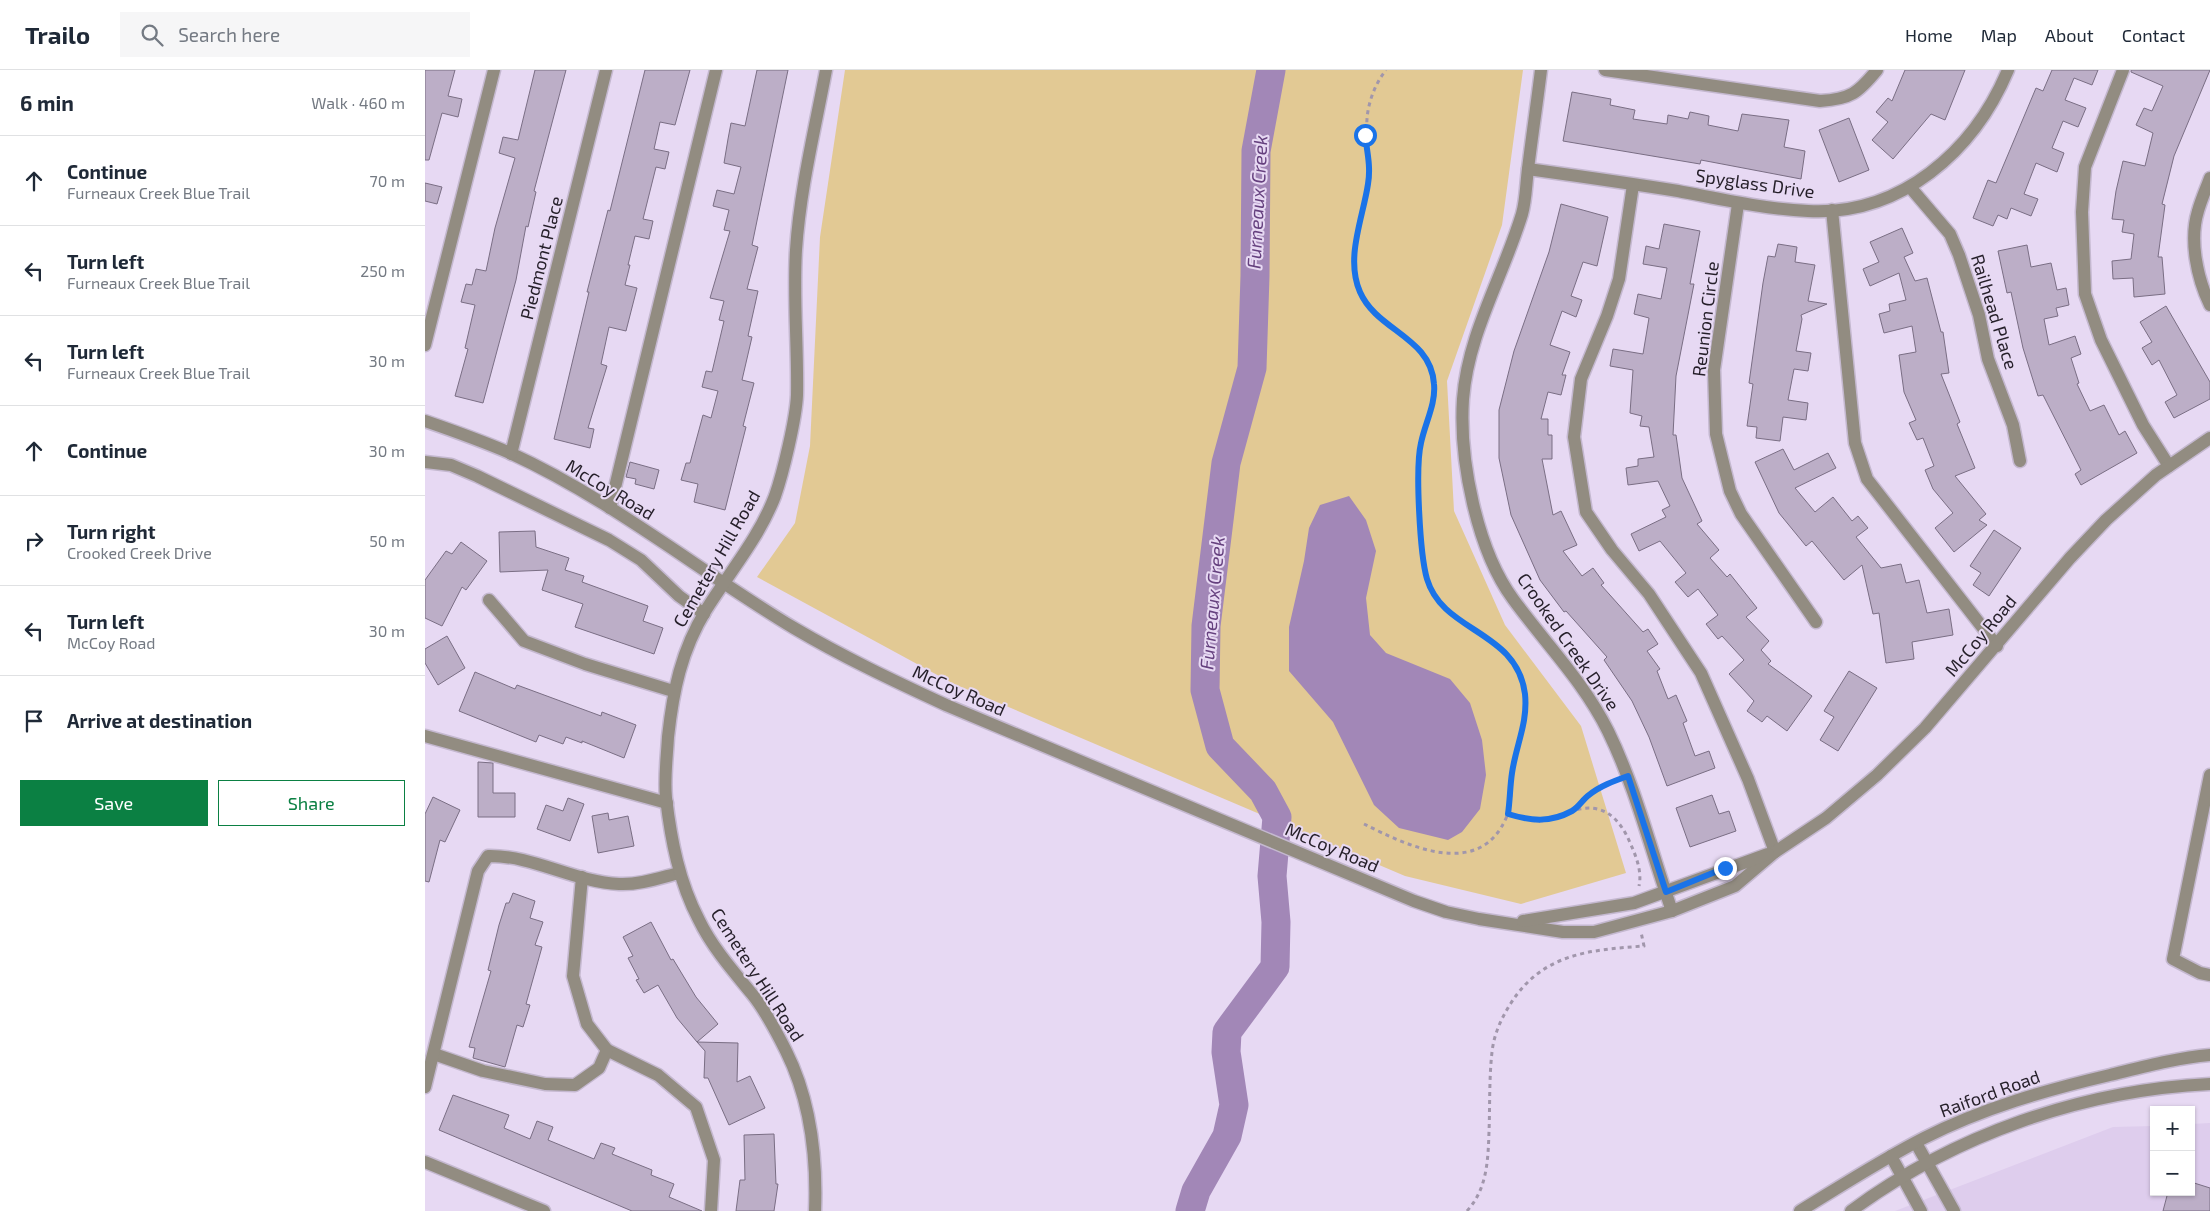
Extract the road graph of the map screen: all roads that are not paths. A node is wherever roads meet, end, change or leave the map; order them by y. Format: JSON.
{"nodes":[{"id":1,"x":494,"y":70,"type":"edge"},
{"id":2,"x":607,"y":70,"type":"edge"},
{"id":3,"x":716,"y":70,"type":"edge"},
{"id":4,"x":826,"y":70,"type":"edge"},
{"id":5,"x":1541,"y":70,"type":"edge"},
{"id":6,"x":1605,"y":70,"type":"edge"},
{"id":7,"x":1877,"y":70,"type":"edge"},
{"id":8,"x":2008,"y":70,"type":"edge"},
{"id":9,"x":2123,"y":70,"type":"edge"},
{"id":10,"x":1528,"y":169,"type":"junction"},
{"id":11,"x":2210,"y":178,"type":"edge"},
{"id":12,"x":1633,"y":185,"type":"junction"},
{"id":13,"x":1910,"y":187,"type":"junction"},
{"id":14,"x":1738,"y":204,"type":"junction"},
{"id":15,"x":1832,"y":210,"type":"junction"},
{"id":16,"x":2210,"y":305,"type":"edge"},
{"id":17,"x":425,"y":345,"type":"edge"},
{"id":18,"x":425,"y":421,"type":"edge"},
{"id":19,"x":2210,"y":438,"type":"edge"},
{"id":20,"x":511,"y":454,"type":"junction"},
{"id":21,"x":2020,"y":461,"type":"dead end"},
{"id":22,"x":425,"y":462,"type":"edge"},
{"id":23,"x":2169,"y":466,"type":"junction"},
{"id":24,"x":609,"y":508,"type":"junction"},
{"id":25,"x":724,"y":583,"type":"junction"},
{"id":26,"x":489,"y":600,"type":"dead end"},
{"id":27,"x":704,"y":614,"type":"junction"},
{"id":28,"x":1816,"y":622,"type":"dead end"},
{"id":29,"x":1997,"y":646,"type":"junction"},
{"id":30,"x":673,"y":692,"type":"junction"},
{"id":31,"x":425,"y":736,"type":"edge"},
{"id":32,"x":2210,"y":775,"type":"edge"},
{"id":33,"x":667,"y":803,"type":"junction"},
{"id":34,"x":1775,"y":852,"type":"junction"},
{"id":35,"x":679,"y":873,"type":"junction"},
{"id":36,"x":582,"y":877,"type":"junction"},
{"id":37,"x":1666,"y":892,"type":"junction"},
{"id":38,"x":1672,"y":911,"type":"junction"},
{"id":39,"x":1511,"y":923,"type":"junction"},
{"id":40,"x":2210,"y":975,"type":"edge"},
{"id":41,"x":607,"y":1050,"type":"junction"},
{"id":42,"x":434,"y":1054,"type":"junction"},
{"id":43,"x":2210,"y":1055,"type":"edge"},
{"id":44,"x":2210,"y":1084,"type":"edge"},
{"id":45,"x":425,"y":1087,"type":"edge"},
{"id":46,"x":1916,"y":1143,"type":"junction"},
{"id":47,"x":1891,"y":1156,"type":"junction"},
{"id":48,"x":425,"y":1162,"type":"edge"},
{"id":49,"x":1928,"y":1163,"type":"junction"},
{"id":50,"x":1902,"y":1178,"type":"junction"},
{"id":51,"x":544,"y":1211,"type":"edge"},
{"id":52,"x":711,"y":1211,"type":"edge"},
{"id":53,"x":815,"y":1211,"type":"edge"},
{"id":54,"x":1800,"y":1211,"type":"edge"},
{"id":55,"x":1851,"y":1211,"type":"edge"},
{"id":56,"x":1921,"y":1211,"type":"edge"},
{"id":57,"x":1954,"y":1211,"type":"edge"}],
"edges":[{"from":1,"to":17,"type":"street"},
{"from":2,"to":20,"type":"street","name":"Piedmont Place"},
{"from":3,"to":24,"type":"street"},
{"from":4,"to":25,"type":"street","name":"Cemetery Hill Road"},
{"from":5,"to":10,"type":"street","name":"Crooked Creek Drive"},
{"from":6,"to":7,"type":"street"},
{"from":8,"to":13,"type":"street","name":"Spyglass Drive"},
{"from":9,"to":23,"type":"street"},
{"from":10,"to":12,"type":"street","name":"Spyglass Drive"},
{"from":10,"to":37,"type":"street","name":"Crooked Creek Drive"},
{"from":11,"to":16,"type":"street"},
{"from":12,"to":14,"type":"street","name":"Spyglass Drive"},
{"from":12,"to":34,"type":"street"},
{"from":13,"to":15,"type":"street","name":"Spyglass Drive"},
{"from":13,"to":21,"type":"street","name":"Railhead Place"},
{"from":14,"to":15,"type":"street","name":"Spyglass Drive"},
{"from":14,"to":28,"type":"street","name":"Reunion Circle"},
{"from":15,"to":29,"type":"street"},
{"from":18,"to":20,"type":"street","name":"McCoy Road"},
{"from":19,"to":23,"type":"street","name":"McCoy Road"},
{"from":20,"to":24,"type":"street","name":"McCoy Road"},
{"from":22,"to":27,"type":"street"},
{"from":23,"to":29,"type":"street","name":"McCoy Road"},
{"from":24,"to":25,"type":"street","name":"McCoy Road"},
{"from":25,"to":27,"type":"street","name":"Cemetery Hill Road"},
{"from":25,"to":39,"type":"street","name":"McCoy Road"},
{"from":26,"to":30,"type":"street"},
{"from":27,"to":30,"type":"street","name":"Cemetery Hill Road"},
{"from":29,"to":34,"type":"street","name":"McCoy Road"},
{"from":30,"to":33,"type":"street","name":"Cemetery Hill Road"},
{"from":31,"to":33,"type":"street"},
{"from":32,"to":40,"type":"street"},
{"from":33,"to":35,"type":"street","name":"Cemetery Hill Road"},
{"from":34,"to":37,"type":"street","name":"McCoy Road"},
{"from":34,"to":38,"type":"street","name":"McCoy Road"},
{"from":35,"to":36,"type":"street"},
{"from":35,"to":53,"type":"street","name":"Cemetery Hill Road"},
{"from":36,"to":41,"type":"street"},
{"from":36,"to":42,"type":"street"},
{"from":37,"to":38,"type":"street","name":"Crooked Creek Drive"},
{"from":37,"to":39,"type":"street","name":"McCoy Road"},
{"from":38,"to":39,"type":"street","name":"McCoy Road"},
{"from":41,"to":42,"type":"street"},
{"from":41,"to":52,"type":"street"},
{"from":42,"to":45,"type":"street"},
{"from":43,"to":46,"type":"street","name":"Raiford Road"},
{"from":44,"to":49,"type":"street","name":"Raiford Road"},
{"from":46,"to":47,"type":"street","name":"Raiford Road"},
{"from":46,"to":49,"type":"street"},
{"from":47,"to":50,"type":"street"},
{"from":47,"to":54,"type":"street","name":"Raiford Road"},
{"from":48,"to":51,"type":"street"},
{"from":49,"to":50,"type":"street","name":"Raiford Road"},
{"from":49,"to":57,"type":"street"},
{"from":50,"to":55,"type":"street","name":"Raiford Road"},
{"from":50,"to":56,"type":"street"}]}
